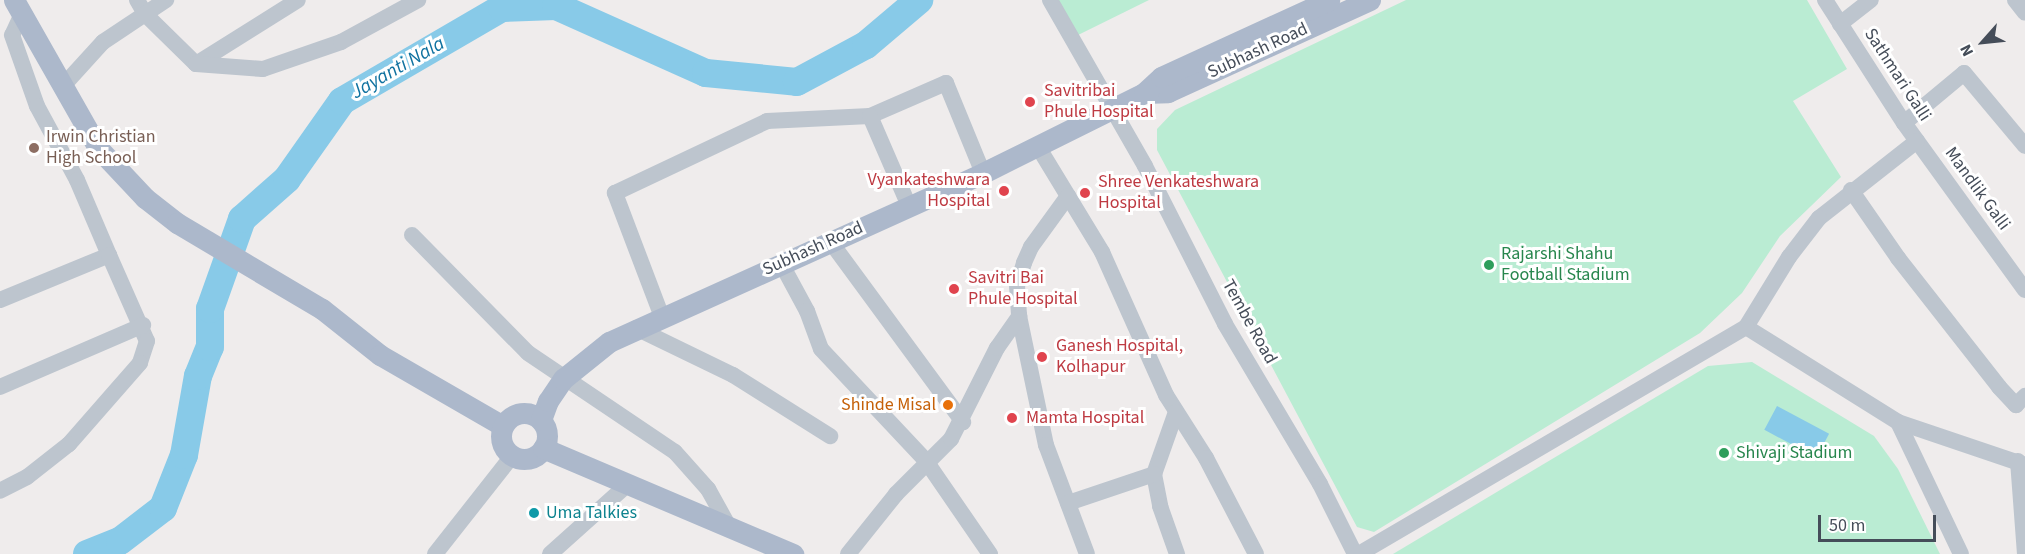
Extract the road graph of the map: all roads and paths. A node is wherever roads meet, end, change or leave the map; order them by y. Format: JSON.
{"nodes":[{"id":1,"x":166,"y":0,"type":"edge"},
{"id":2,"x":298,"y":0,"type":"edge"},
{"id":3,"x":418,"y":0,"type":"edge"},
{"id":4,"x":1050,"y":0,"type":"edge"},
{"id":5,"x":1329,"y":0,"type":"edge"},
{"id":6,"x":1370,"y":0,"type":"edge"},
{"id":7,"x":1825,"y":0,"type":"edge"},
{"id":8,"x":1871,"y":0,"type":"edge"},
{"id":9,"x":2015,"y":0,"type":"edge"},
{"id":10,"x":18,"y":7,"type":"edge"},
{"id":11,"x":141,"y":7,"type":"edge"},
{"id":12,"x":2025,"y":13,"type":"edge"},
{"id":13,"x":1840,"y":24,"type":"junction"},
{"id":14,"x":196,"y":64,"type":"junction"},
{"id":15,"x":62,"y":87,"type":"junction"},
{"id":16,"x":1144,"y":93,"type":"junction"},
{"id":17,"x":1110,"y":108,"type":"junction"},
{"id":18,"x":870,"y":116,"type":"junction"},
{"id":19,"x":1904,"y":123,"type":"junction"},
{"id":20,"x":1917,"y":141,"type":"junction"},
{"id":21,"x":1037,"y":145,"type":"junction"},
{"id":22,"x":2025,"y":146,"type":"edge"},
{"id":23,"x":983,"y":173,"type":"junction"},
{"id":24,"x":1851,"y":190,"type":"junction"},
{"id":25,"x":1068,"y":196,"type":"junction"},
{"id":26,"x":909,"y":206,"type":"junction"},
{"id":27,"x":412,"y":235,"type":"dead end"},
{"id":28,"x":830,"y":241,"type":"junction"},
{"id":29,"x":109,"y":255,"type":"junction"},
{"id":30,"x":781,"y":263,"type":"junction"},
{"id":31,"x":2025,"y":290,"type":"edge"},
{"id":32,"x":0,"y":300,"type":"edge"},
{"id":33,"x":1019,"y":316,"type":"junction"},
{"id":34,"x":662,"y":317,"type":"junction"},
{"id":35,"x":143,"y":325,"type":"junction"},
{"id":36,"x":1746,"y":327,"type":"junction"},
{"id":37,"x":636,"y":328,"type":"junction"},
{"id":38,"x":562,"y":380,"type":"junction"},
{"id":39,"x":0,"y":387,"type":"edge"},
{"id":40,"x":2025,"y":396,"type":"edge"},
{"id":41,"x":1176,"y":412,"type":"junction"},
{"id":42,"x":541,"y":420,"type":"junction"},
{"id":43,"x":963,"y":422,"type":"junction"},
{"id":44,"x":1898,"y":422,"type":"junction"},
{"id":45,"x":503,"y":426,"type":"junction"},
{"id":46,"x":830,"y":436,"type":"dead end"},
{"id":47,"x":543,"y":448,"type":"junction"},
{"id":48,"x":513,"y":455,"type":"junction"},
{"id":49,"x":926,"y":461,"type":"junction"},
{"id":50,"x":2021,"y":463,"type":"edge"},
{"id":51,"x":1154,"y":474,"type":"junction"},
{"id":52,"x":627,"y":485,"type":"junction"},
{"id":53,"x":0,"y":491,"type":"edge"},
{"id":54,"x":1068,"y":503,"type":"junction"},
{"id":55,"x":728,"y":525,"type":"junction"},
{"id":56,"x":435,"y":554,"type":"edge"},
{"id":57,"x":550,"y":554,"type":"edge"},
{"id":58,"x":793,"y":554,"type":"edge"},
{"id":59,"x":848,"y":554,"type":"edge"},
{"id":60,"x":990,"y":554,"type":"edge"},
{"id":61,"x":1087,"y":554,"type":"edge"},
{"id":62,"x":1177,"y":554,"type":"edge"},
{"id":63,"x":1256,"y":554,"type":"edge"},
{"id":64,"x":1357,"y":554,"type":"edge"},
{"id":65,"x":1961,"y":554,"type":"edge"},
{"id":66,"x":2025,"y":554,"type":"edge"}],
"edges":[{"from":1,"to":11,"type":"street"},
{"from":2,"to":14,"type":"street"},
{"from":3,"to":14,"type":"street"},
{"from":4,"to":17,"type":"street","name":"Tembe Road"},
{"from":5,"to":16,"type":"main road","name":"Subhash Road"},
{"from":6,"to":16,"type":"main road","name":"Subhash Road"},
{"from":7,"to":13,"type":"street","name":"Sathmari Galli"},
{"from":8,"to":13,"type":"street"},
{"from":9,"to":12,"type":"street"},
{"from":10,"to":15,"type":"main road"},
{"from":10,"to":29,"type":"street"},
{"from":11,"to":14,"type":"street"},
{"from":11,"to":15,"type":"street"},
{"from":13,"to":19,"type":"street","name":"Sathmari Galli"},
{"from":15,"to":45,"type":"main road"},
{"from":16,"to":17,"type":"main road","name":"Subhash Road"},
{"from":17,"to":21,"type":"main road","name":"Subhash Road"},
{"from":17,"to":64,"type":"street","name":"Tembe Road"},
{"from":18,"to":23,"type":"street"},
{"from":18,"to":26,"type":"street"},
{"from":18,"to":34,"type":"street"},
{"from":19,"to":20,"type":"street","name":"Sathmari Galli"},
{"from":19,"to":22,"type":"street"},
{"from":20,"to":24,"type":"street"},
{"from":20,"to":31,"type":"street","name":"Mandlik Galli"},
{"from":21,"to":23,"type":"main road","name":"Subhash Road"},
{"from":21,"to":25,"type":"street"},
{"from":23,"to":26,"type":"main road","name":"Subhash Road"},
{"from":24,"to":36,"type":"street"},
{"from":24,"to":40,"type":"street"},
{"from":25,"to":33,"type":"street"},
{"from":25,"to":41,"type":"street"},
{"from":26,"to":28,"type":"main road","name":"Subhash Road"},
{"from":27,"to":38,"type":"street"},
{"from":28,"to":30,"type":"main road","name":"Subhash Road"},
{"from":28,"to":43,"type":"street"},
{"from":29,"to":32,"type":"street"},
{"from":29,"to":35,"type":"street"},
{"from":30,"to":34,"type":"main road","name":"Subhash Road"},
{"from":30,"to":49,"type":"street"},
{"from":33,"to":43,"type":"street"},
{"from":33,"to":54,"type":"street"},
{"from":34,"to":37,"type":"main road","name":"Subhash Road"},
{"from":35,"to":39,"type":"street"},
{"from":35,"to":53,"type":"street"},
{"from":36,"to":44,"type":"street"},
{"from":36,"to":64,"type":"street"},
{"from":37,"to":38,"type":"main road","name":"Subhash Road"},
{"from":37,"to":46,"type":"street"},
{"from":38,"to":42,"type":"main road","name":"Subhash Road"},
{"from":38,"to":55,"type":"street"},
{"from":41,"to":51,"type":"street"},
{"from":41,"to":63,"type":"street"},
{"from":42,"to":45,"type":"main road"},
{"from":42,"to":47,"type":"main road"},
{"from":43,"to":49,"type":"street"},
{"from":44,"to":50,"type":"street"},
{"from":44,"to":65,"type":"street"},
{"from":45,"to":48,"type":"main road"},
{"from":47,"to":48,"type":"main road"},
{"from":47,"to":52,"type":"main road"},
{"from":48,"to":56,"type":"street"},
{"from":49,"to":59,"type":"street"},
{"from":49,"to":60,"type":"street"},
{"from":50,"to":66,"type":"street"},
{"from":51,"to":54,"type":"street"},
{"from":51,"to":62,"type":"street"},
{"from":52,"to":55,"type":"main road"},
{"from":52,"to":57,"type":"street"},
{"from":54,"to":61,"type":"street"},
{"from":55,"to":58,"type":"main road"}]}
